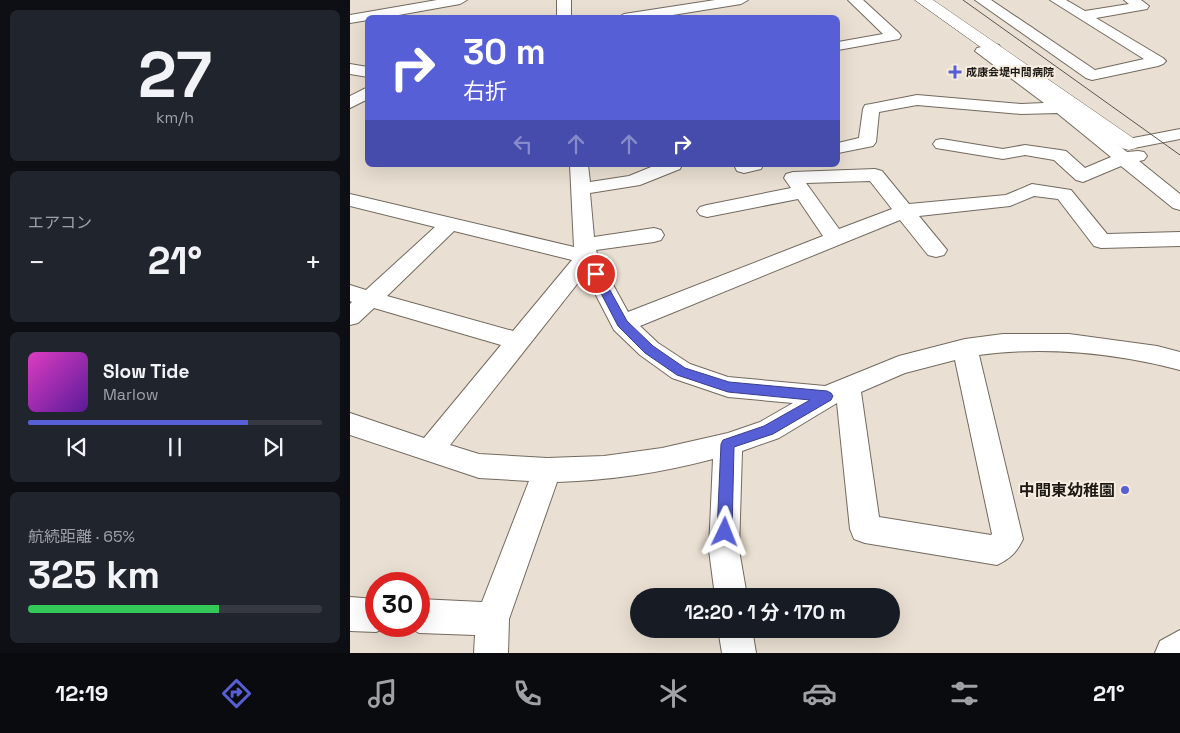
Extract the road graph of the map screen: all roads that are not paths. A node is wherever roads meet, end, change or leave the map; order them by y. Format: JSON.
{"nodes":[{"id":1,"x":460,"y":0,"type":"edge"},
{"id":2,"x":564,"y":0,"type":"edge"},
{"id":3,"x":741,"y":0,"type":"edge"},
{"id":4,"x":855,"y":0,"type":"edge"},
{"id":5,"x":922,"y":0,"type":"edge"},
{"id":6,"x":982,"y":0,"type":"edge"},
{"id":7,"x":1057,"y":0,"type":"edge"},
{"id":8,"x":1131,"y":0,"type":"edge"},
{"id":9,"x":373,"y":15,"type":"edge"},
{"id":10,"x":564,"y":15,"type":"edge"},
{"id":11,"x":644,"y":15,"type":"edge"},
{"id":12,"x":365,"y":16,"type":"edge"},
{"id":13,"x":1083,"y":16,"type":"junction"},
{"id":14,"x":350,"y":19,"type":"edge"},
{"id":15,"x":840,"y":46,"type":"edge"},
{"id":16,"x":994,"y":48,"type":"junction"},
{"id":17,"x":350,"y":69,"type":"edge"},
{"id":18,"x":365,"y":72,"type":"edge"},
{"id":19,"x":365,"y":94,"type":"edge"},
{"id":20,"x":350,"y":103,"type":"edge"},
{"id":21,"x":1061,"y":108,"type":"junction"},
{"id":22,"x":1180,"y":134,"type":"edge"},
{"id":23,"x":942,"y":144,"type":"dead end"},
{"id":24,"x":840,"y":148,"type":"edge"},
{"id":25,"x":1132,"y":152,"type":"junction"},
{"id":26,"x":579,"y":167,"type":"edge"},
{"id":27,"x":668,"y":167,"type":"edge"},
{"id":28,"x":1180,"y":186,"type":"edge"},
{"id":29,"x":581,"y":189,"type":"junction"},
{"id":30,"x":801,"y":192,"type":"junction"},
{"id":31,"x":350,"y":200,"type":"edge"},
{"id":32,"x":1180,"y":204,"type":"edge"},
{"id":33,"x":904,"y":211,"type":"junction"},
{"id":34,"x":707,"y":212,"type":"dead end"},
{"id":35,"x":450,"y":224,"type":"junction"},
{"id":36,"x":654,"y":235,"type":"dead end"},
{"id":37,"x":835,"y":238,"type":"junction"},
{"id":38,"x":1180,"y":240,"type":"edge"},
{"id":39,"x":936,"y":250,"type":"dead end"},
{"id":40,"x":586,"y":251,"type":"junction"},
{"id":41,"x":360,"y":296,"type":"edge"},
{"id":42,"x":350,"y":317,"type":"edge"},
{"id":43,"x":622,"y":324,"type":"junction"},
{"id":44,"x":518,"y":341,"type":"junction"},
{"id":45,"x":965,"y":348,"type":"junction"},
{"id":46,"x":1180,"y":361,"type":"edge"},
{"id":47,"x":837,"y":392,"type":"junction"},
{"id":48,"x":350,"y":424,"type":"edge"},
{"id":49,"x":728,"y":444,"type":"junction"},
{"id":50,"x":430,"y":451,"type":"junction"},
{"id":51,"x":547,"y":470,"type":"junction"},
{"id":52,"x":730,"y":588,"type":"edge"},
{"id":53,"x":350,"y":614,"type":"edge"},
{"id":54,"x":365,"y":615,"type":"edge"},
{"id":55,"x":430,"y":616,"type":"edge"},
{"id":56,"x":492,"y":619,"type":"junction"},
{"id":57,"x":736,"y":638,"type":"edge"},
{"id":58,"x":1180,"y":647,"type":"edge"},
{"id":59,"x":491,"y":653,"type":"edge"},
{"id":60,"x":739,"y":653,"type":"edge"},
{"id":61,"x":1172,"y":653,"type":"edge"}],
"edges":[{"from":1,"to":9,"type":"street"},
{"from":2,"to":10,"type":"street"},
{"from":3,"to":11,"type":"street"},
{"from":4,"to":15,"type":"street"},
{"from":5,"to":16,"type":"street"},
{"from":6,"to":13,"type":"street"},
{"from":7,"to":13,"type":"street"},
{"from":8,"to":13,"type":"street"},
{"from":12,"to":14,"type":"street"},
{"from":16,"to":21,"type":"street"},
{"from":16,"to":25,"type":"street"},
{"from":17,"to":18,"type":"street"},
{"from":19,"to":20,"type":"street"},
{"from":21,"to":24,"type":"street"},
{"from":21,"to":25,"type":"street"},
{"from":22,"to":25,"type":"street"},
{"from":23,"to":25,"type":"street"},
{"from":25,"to":28,"type":"street"},
{"from":25,"to":32,"type":"street"},
{"from":26,"to":29,"type":"street"},
{"from":27,"to":29,"type":"street"},
{"from":29,"to":40,"type":"street"},
{"from":30,"to":33,"type":"street"},
{"from":30,"to":34,"type":"street"},
{"from":30,"to":37,"type":"street"},
{"from":31,"to":35,"type":"street"},
{"from":33,"to":37,"type":"street"},
{"from":33,"to":38,"type":"street"},
{"from":33,"to":39,"type":"street"},
{"from":35,"to":40,"type":"street"},
{"from":35,"to":41,"type":"street"},
{"from":36,"to":40,"type":"street"},
{"from":37,"to":43,"type":"street"},
{"from":40,"to":43,"type":"street"},
{"from":40,"to":44,"type":"street"},
{"from":41,"to":42,"type":"street"},
{"from":41,"to":44,"type":"street"},
{"from":43,"to":47,"type":"street"},
{"from":44,"to":50,"type":"street"},
{"from":45,"to":46,"type":"street"},
{"from":45,"to":47,"type":"street"},
{"from":45,"to":47,"type":"street"},
{"from":47,"to":49,"type":"street"},
{"from":48,"to":50,"type":"street"},
{"from":49,"to":51,"type":"street"},
{"from":49,"to":52,"type":"street"},
{"from":50,"to":51,"type":"street"},
{"from":51,"to":56,"type":"street"},
{"from":53,"to":54,"type":"street"},
{"from":55,"to":56,"type":"street"},
{"from":56,"to":59,"type":"street"},
{"from":57,"to":60,"type":"street"},
{"from":58,"to":61,"type":"street"}]}
